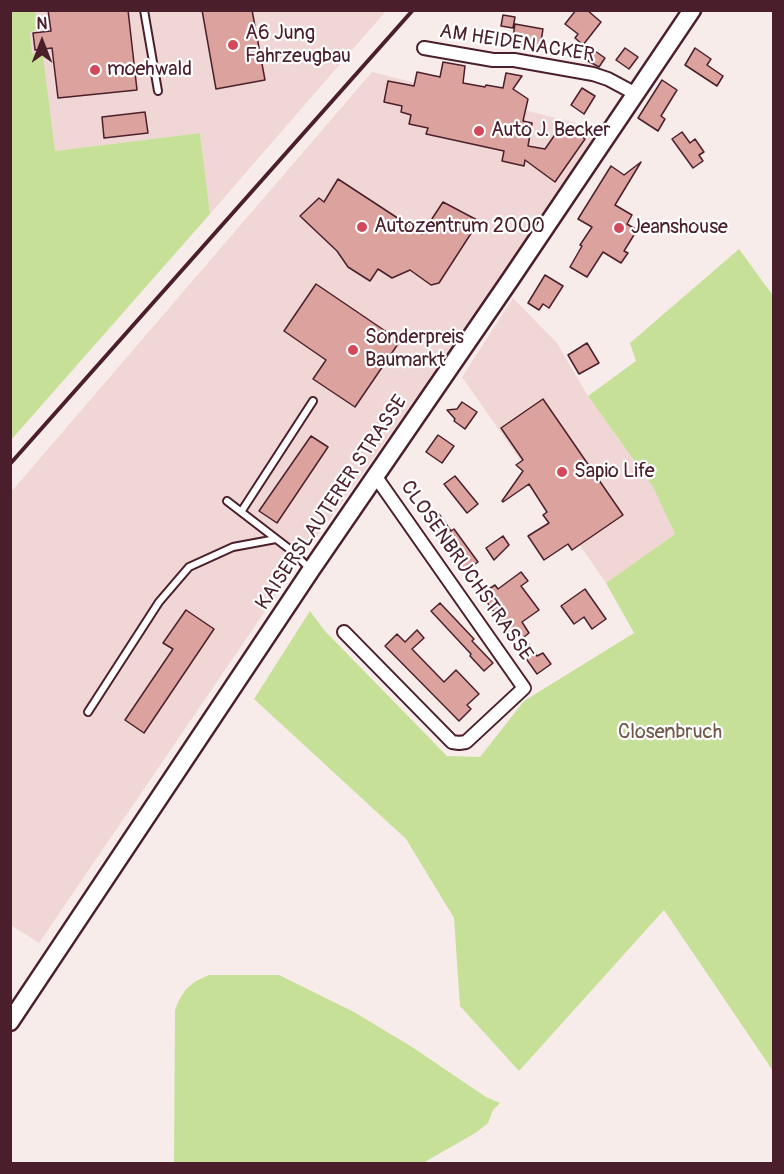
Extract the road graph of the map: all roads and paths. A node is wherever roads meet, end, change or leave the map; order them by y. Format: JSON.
{"nodes":[{"id":1,"x":144,"y":10,"type":"edge"},
{"id":2,"x":692,"y":10,"type":"edge"},
{"id":3,"x":424,"y":48,"type":"dead end"},
{"id":4,"x":158,"y":91,"type":"dead end"},
{"id":5,"x":636,"y":94,"type":"junction"},
{"id":6,"x":314,"y":401,"type":"dead end"},
{"id":7,"x":376,"y":477,"type":"junction"},
{"id":8,"x":227,"y":501,"type":"dead end"},
{"id":9,"x":241,"y":512,"type":"junction"},
{"id":10,"x":276,"y":539,"type":"junction"},
{"id":11,"x":311,"y":570,"type":"junction"},
{"id":12,"x":344,"y":632,"type":"dead end"},
{"id":13,"x":88,"y":712,"type":"dead end"},
{"id":14,"x":10,"y":1022,"type":"edge"}],
"edges":[{"from":1,"to":4,"type":"lane"},
{"from":2,"to":5,"type":"main road","name":"KAISERSLAUTERER STRASSE"},
{"from":3,"to":5,"type":"street","name":"AM HEIDENACKER"},
{"from":5,"to":7,"type":"main road","name":"KAISERSLAUTERER STRASSE"},
{"from":6,"to":9,"type":"lane"},
{"from":7,"to":11,"type":"main road","name":"KAISERSLAUTERER STRASSE"},
{"from":7,"to":12,"type":"street","name":"CLOSENBRUCHSTRASSE"},
{"from":8,"to":9,"type":"lane"},
{"from":9,"to":10,"type":"lane"},
{"from":10,"to":11,"type":"lane"},
{"from":10,"to":13,"type":"lane"},
{"from":11,"to":14,"type":"main road","name":"KAISERSLAUTERER STRASSE"}]}
